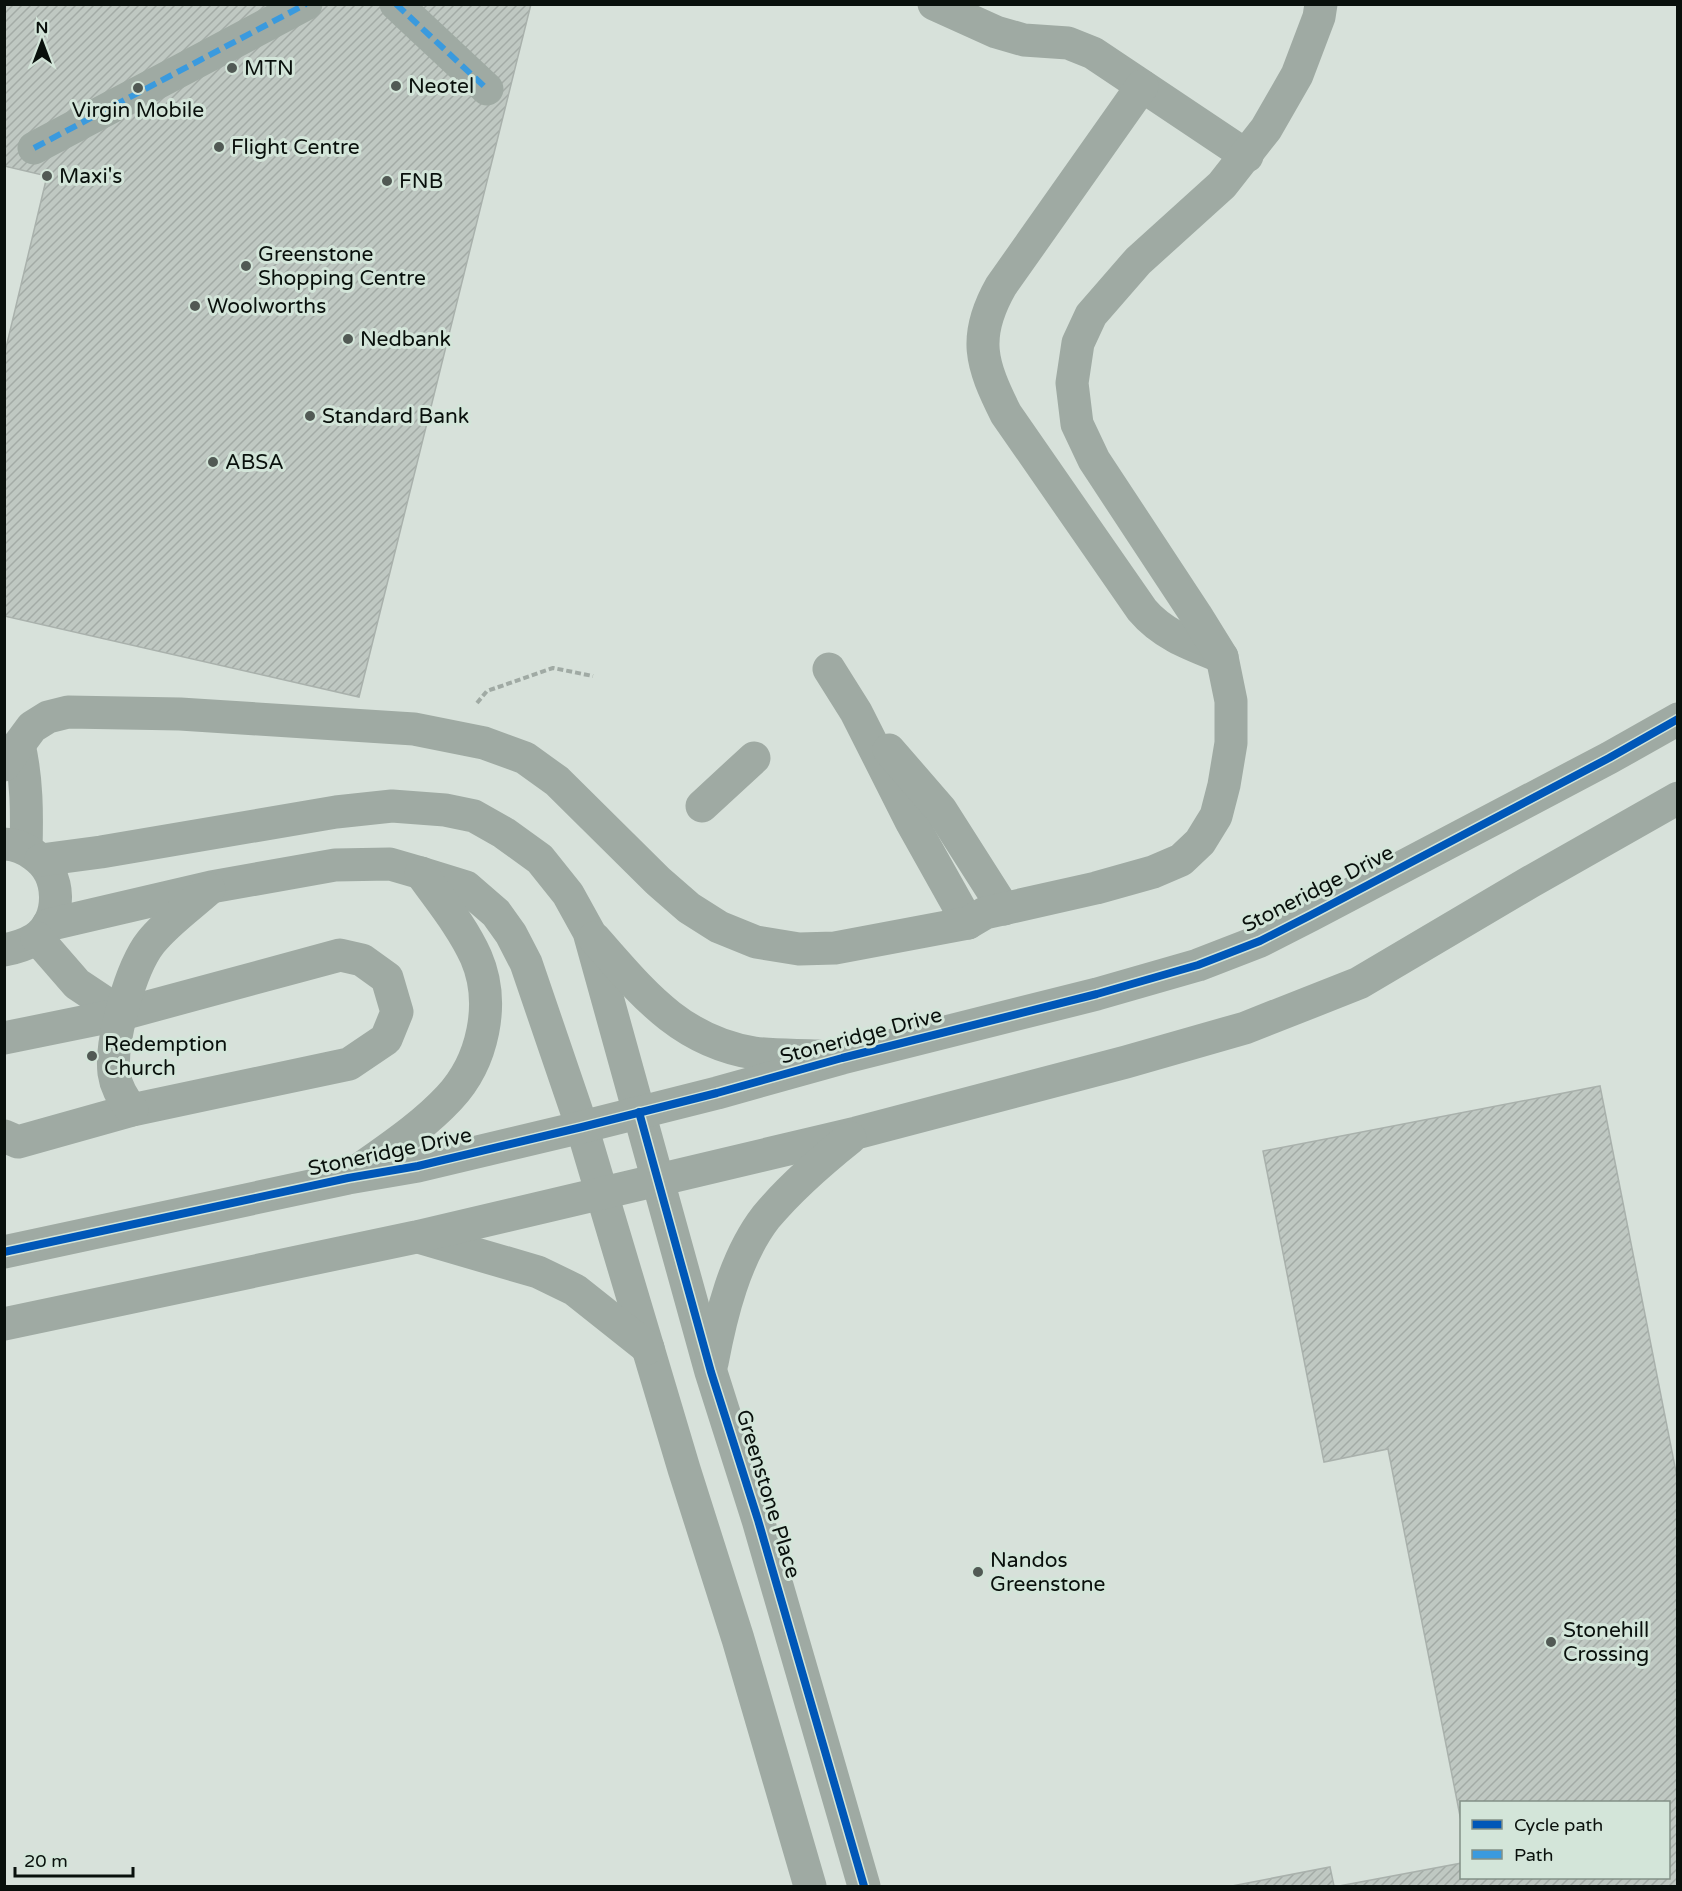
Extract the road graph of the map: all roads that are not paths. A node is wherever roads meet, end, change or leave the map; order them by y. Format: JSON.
{"nodes":[{"id":1,"x":306,"y":4,"type":"edge"},
{"id":2,"x":396,"y":4,"type":"edge"},
{"id":3,"x":934,"y":4,"type":"edge"},
{"id":4,"x":1321,"y":4,"type":"edge"},
{"id":5,"x":1142,"y":86,"type":"junction"},
{"id":6,"x":487,"y":90,"type":"dead end"},
{"id":7,"x":34,"y":148,"type":"dead end"},
{"id":8,"x":1247,"y":156,"type":"junction"},
{"id":9,"x":1222,"y":657,"type":"junction"},
{"id":10,"x":830,"y":669,"type":"dead end"},
{"id":11,"x":856,"y":712,"type":"junction"},
{"id":12,"x":1677,"y":719,"type":"edge"},
{"id":13,"x":12,"y":755,"type":"edge"},
{"id":14,"x":754,"y":758,"type":"dead end"},
{"id":15,"x":1677,"y":798,"type":"edge"},
{"id":16,"x":702,"y":806,"type":"dead end"},
{"id":17,"x":24,"y":851,"type":"edge"},
{"id":18,"x":421,"y":873,"type":"junction"},
{"id":19,"x":211,"y":887,"type":"junction"},
{"id":20,"x":1004,"y":909,"type":"junction"},
{"id":21,"x":968,"y":923,"type":"junction"},
{"id":22,"x":42,"y":931,"type":"junction"},
{"id":23,"x":589,"y":932,"type":"junction"},
{"id":24,"x":4,"y":950,"type":"edge"},
{"id":25,"x":122,"y":1014,"type":"junction"},
{"id":26,"x":4,"y":1038,"type":"edge"},
{"id":27,"x":843,"y":1058,"type":"junction"},
{"id":28,"x":132,"y":1110,"type":"junction"},
{"id":29,"x":639,"y":1112,"type":"junction"},
{"id":30,"x":582,"y":1127,"type":"junction"},
{"id":31,"x":856,"y":1133,"type":"junction"},
{"id":32,"x":4,"y":1136,"type":"edge"},
{"id":33,"x":348,"y":1178,"type":"junction"},
{"id":34,"x":658,"y":1180,"type":"junction"},
{"id":35,"x":603,"y":1193,"type":"junction"},
{"id":36,"x":416,"y":1237,"type":"junction"},
{"id":37,"x":4,"y":1252,"type":"edge"},
{"id":38,"x":4,"y":1324,"type":"edge"},
{"id":39,"x":648,"y":1348,"type":"junction"},
{"id":40,"x":711,"y":1372,"type":"junction"},
{"id":41,"x":810,"y":1887,"type":"edge"},
{"id":42,"x":864,"y":1887,"type":"edge"}],
"edges":[{"from":1,"to":7,"type":"street"},
{"from":2,"to":6,"type":"street"},
{"from":3,"to":5,"type":"street"},
{"from":4,"to":8,"type":"street"},
{"from":5,"to":8,"type":"street"},
{"from":5,"to":9,"type":"street"},
{"from":8,"to":9,"type":"street"},
{"from":9,"to":20,"type":"street"},
{"from":10,"to":11,"type":"street"},
{"from":11,"to":20,"type":"street"},
{"from":11,"to":21,"type":"street"},
{"from":12,"to":27,"type":"street","name":"Stoneridge Drive"},
{"from":13,"to":17,"type":"street"},
{"from":13,"to":21,"type":"street"},
{"from":14,"to":16,"type":"street"},
{"from":15,"to":31,"type":"street"},
{"from":17,"to":22,"type":"street"},
{"from":17,"to":23,"type":"street"},
{"from":18,"to":19,"type":"street"},
{"from":18,"to":30,"type":"street"},
{"from":18,"to":33,"type":"street"},
{"from":19,"to":22,"type":"street"},
{"from":19,"to":25,"type":"street"},
{"from":20,"to":21,"type":"street"},
{"from":22,"to":24,"type":"street"},
{"from":22,"to":25,"type":"street"},
{"from":23,"to":27,"type":"street"},
{"from":23,"to":29,"type":"street","name":"Greenstone Place"},
{"from":25,"to":26,"type":"street"},
{"from":25,"to":28,"type":"street"},
{"from":25,"to":28,"type":"street"},
{"from":27,"to":29,"type":"street","name":"Stoneridge Drive"},
{"from":28,"to":32,"type":"street"},
{"from":29,"to":30,"type":"street","name":"Stoneridge Drive"},
{"from":29,"to":34,"type":"street","name":"Greenstone Place"},
{"from":30,"to":33,"type":"street","name":"Stoneridge Drive"},
{"from":30,"to":35,"type":"street"},
{"from":31,"to":34,"type":"street"},
{"from":31,"to":40,"type":"street"},
{"from":33,"to":37,"type":"street","name":"Stoneridge Drive"},
{"from":34,"to":35,"type":"street"},
{"from":34,"to":40,"type":"street","name":"Greenstone Place"},
{"from":35,"to":36,"type":"street"},
{"from":35,"to":39,"type":"street"},
{"from":36,"to":38,"type":"street"},
{"from":36,"to":39,"type":"street"},
{"from":39,"to":41,"type":"street"},
{"from":40,"to":42,"type":"street","name":"Greenstone Place"}]}
